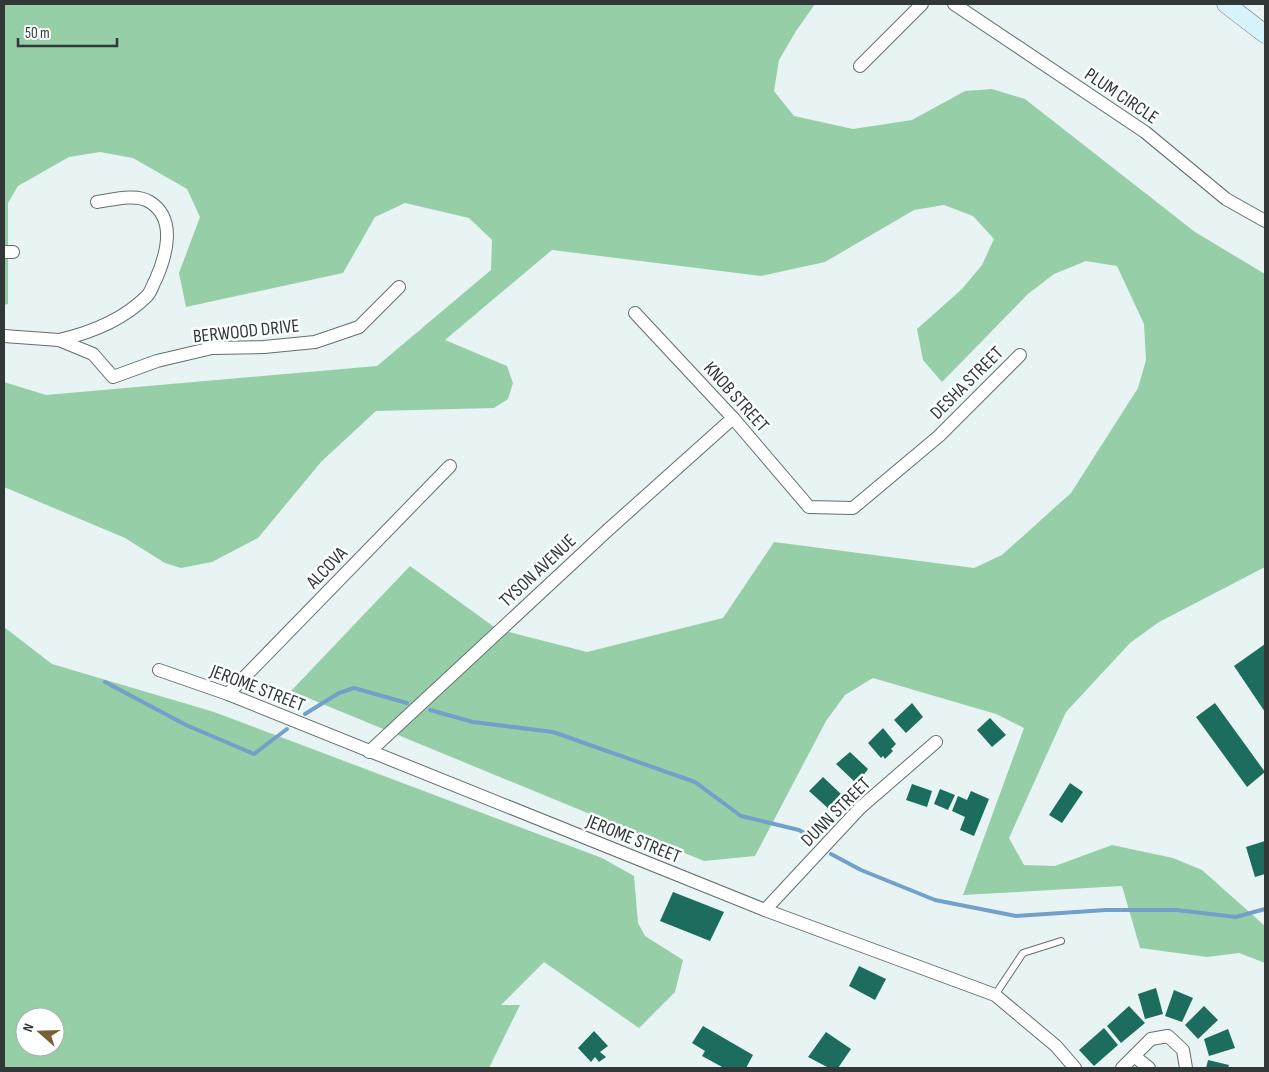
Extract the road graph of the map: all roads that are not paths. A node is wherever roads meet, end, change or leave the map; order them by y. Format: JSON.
{"nodes":[{"id":1,"x":922,"y":4,"type":"edge"},
{"id":2,"x":954,"y":4,"type":"edge"},
{"id":3,"x":1226,"y":4,"type":"edge"},
{"id":4,"x":1265,"y":34,"type":"edge"},
{"id":5,"x":860,"y":66,"type":"dead end"},
{"id":6,"x":97,"y":202,"type":"dead end"},
{"id":7,"x":1265,"y":221,"type":"edge"},
{"id":8,"x":398,"y":287,"type":"dead end"},
{"id":9,"x":636,"y":312,"type":"dead end"},
{"id":10,"x":4,"y":336,"type":"edge"},
{"id":11,"x":60,"y":340,"type":"junction"},
{"id":12,"x":1020,"y":354,"type":"dead end"},
{"id":13,"x":734,"y":418,"type":"junction"},
{"id":14,"x":450,"y":466,"type":"dead end"},
{"id":15,"x":808,"y":507,"type":"joint"},
{"id":16,"x":158,"y":670,"type":"dead end"},
{"id":17,"x":228,"y":694,"type":"junction"},
{"id":18,"x":936,"y":742,"type":"dead end"},
{"id":19,"x":369,"y":752,"type":"junction"},
{"id":20,"x":765,"y":910,"type":"junction"},
{"id":21,"x":1060,"y":941,"type":"dead end"},
{"id":22,"x":995,"y":995,"type":"junction"},
{"id":23,"x":1134,"y":1056,"type":"junction"},
{"id":24,"x":1075,"y":1068,"type":"edge"},
{"id":25,"x":1122,"y":1068,"type":"edge"},
{"id":26,"x":1150,"y":1068,"type":"edge"},
{"id":27,"x":1186,"y":1068,"type":"edge"}],
"edges":[{"from":1,"to":5,"type":"street"},
{"from":2,"to":7,"type":"street","name":"PLUM CIRCLE"},
{"from":3,"to":4,"type":"main road"},
{"from":6,"to":11,"type":"street"},
{"from":8,"to":11,"type":"street","name":"BERWOOD DRIVE"},
{"from":9,"to":13,"type":"street","name":"KNOB STREET"},
{"from":10,"to":11,"type":"street","name":"BERWOOD DRIVE"},
{"from":12,"to":15,"type":"street","name":"DESHA STREET"},
{"from":13,"to":15,"type":"street","name":"KNOB STREET"},
{"from":13,"to":19,"type":"street","name":"TYSON AVENUE"},
{"from":14,"to":17,"type":"street","name":"ALCOVA"},
{"from":16,"to":17,"type":"street","name":"JEROME STREET"},
{"from":17,"to":19,"type":"street","name":"JEROME STREET"},
{"from":18,"to":20,"type":"street","name":"DUNN STREET"},
{"from":19,"to":20,"type":"street","name":"JEROME STREET"},
{"from":20,"to":22,"type":"street","name":"JEROME STREET"},
{"from":21,"to":22,"type":"lane"},
{"from":22,"to":24,"type":"street","name":"JEROME STREET"},
{"from":23,"to":25,"type":"street"},
{"from":23,"to":26,"type":"street"},
{"from":23,"to":27,"type":"street"}]}
